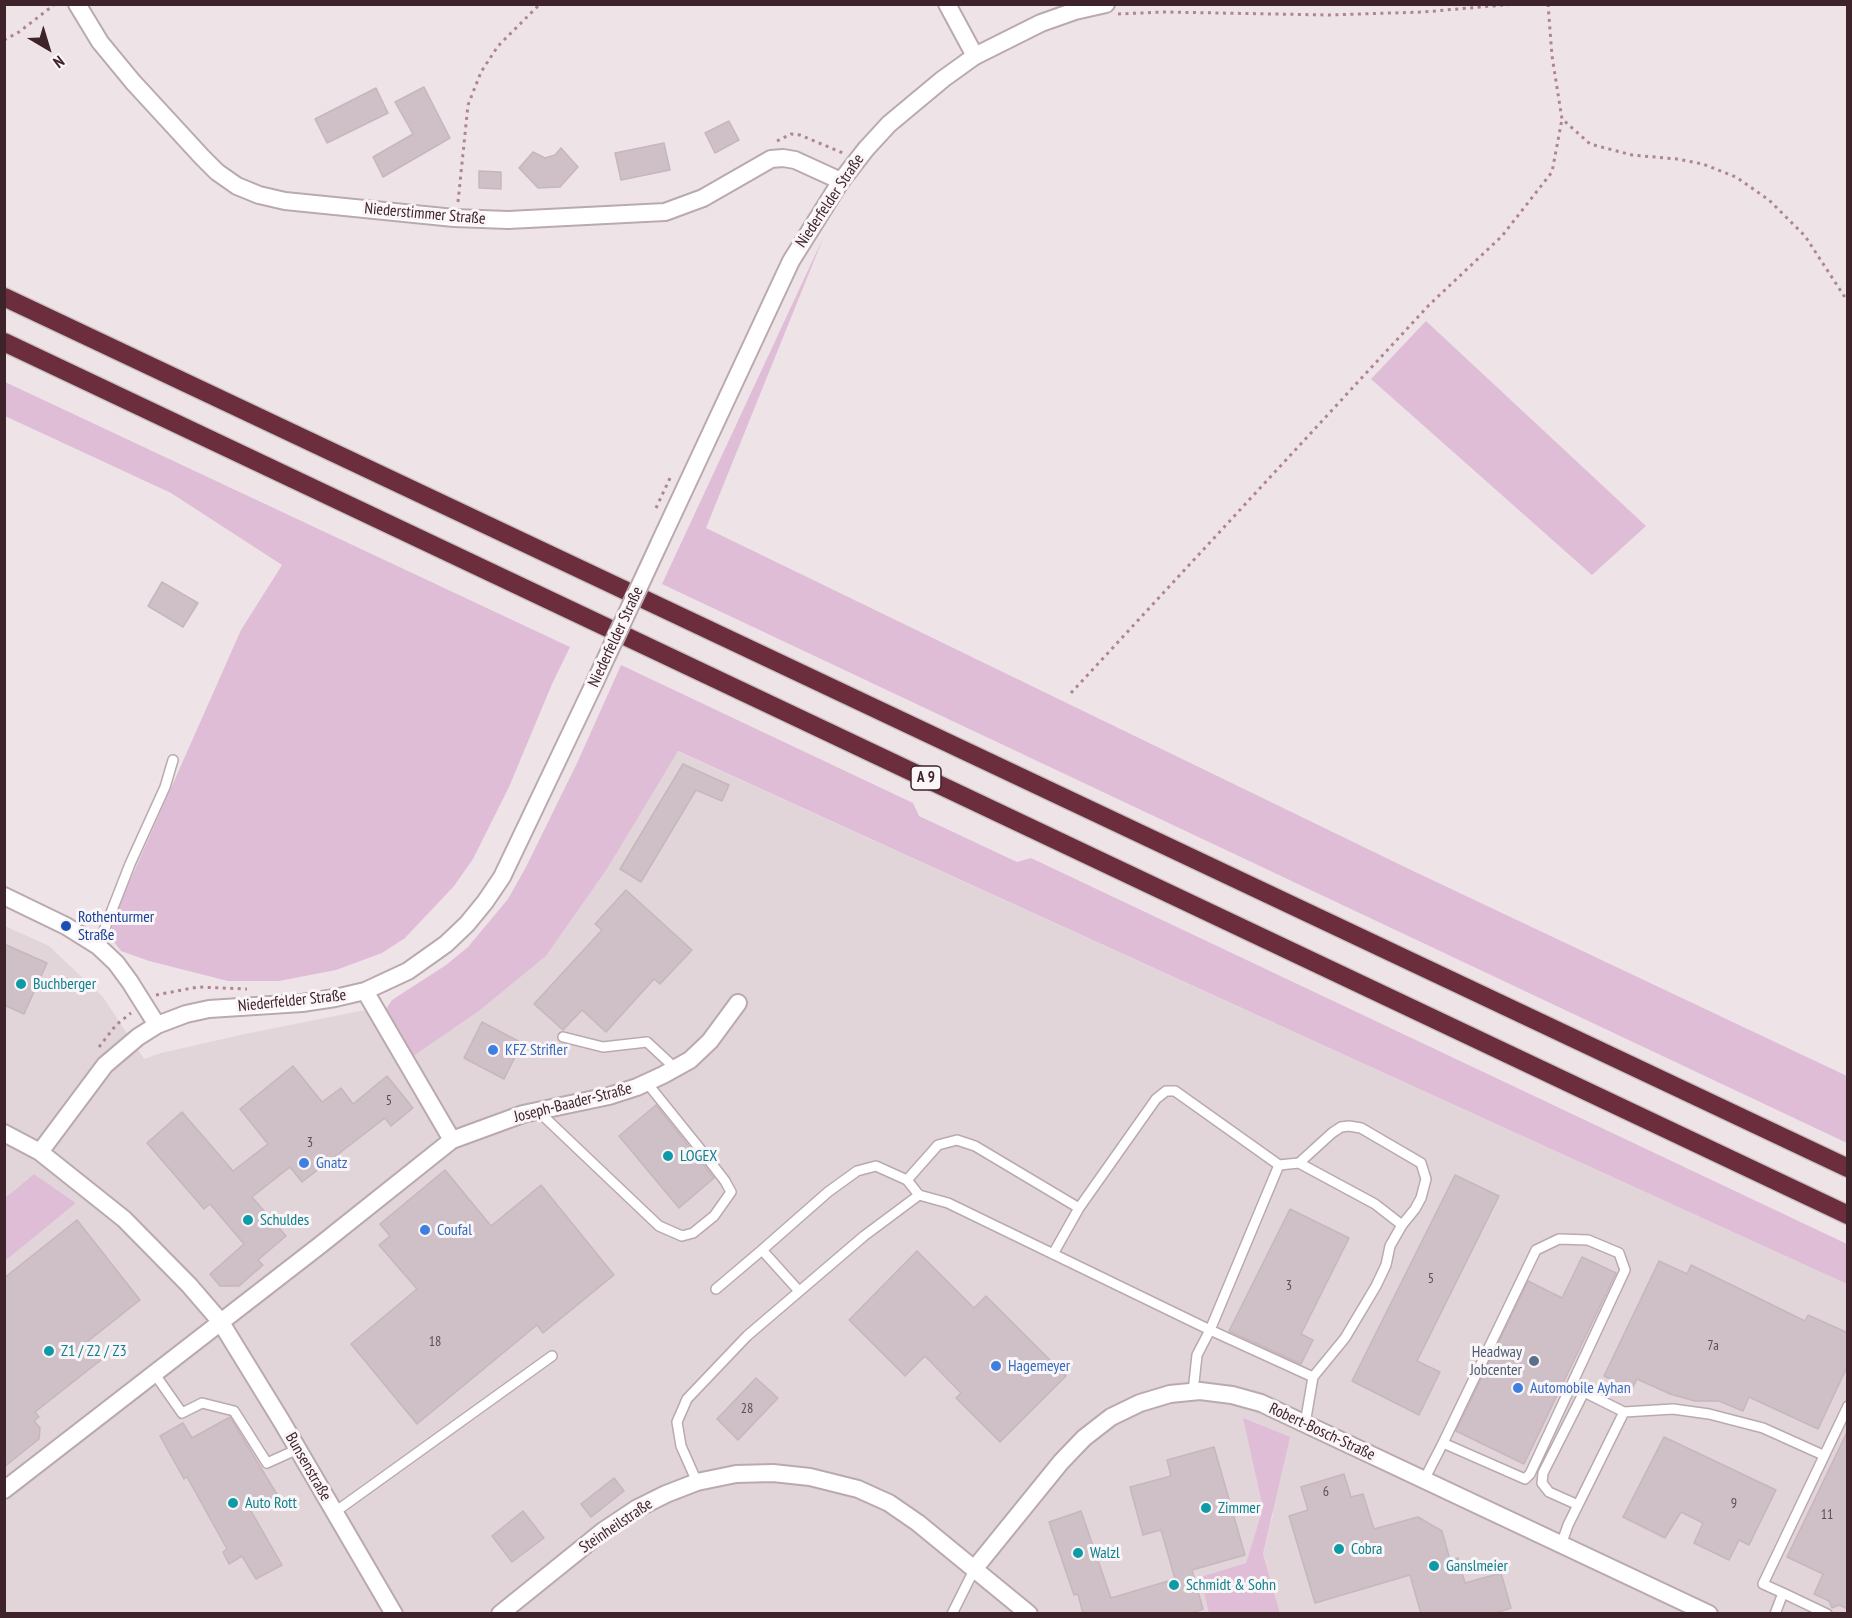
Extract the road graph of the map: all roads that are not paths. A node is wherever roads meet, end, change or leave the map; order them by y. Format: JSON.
{"nodes":[{"id":1,"x":76,"y":4,"type":"edge"},
{"id":2,"x":947,"y":4,"type":"edge"},
{"id":3,"x":1108,"y":10,"type":"edge"},
{"id":4,"x":975,"y":56,"type":"junction"},
{"id":5,"x":841,"y":181,"type":"junction"},
{"id":6,"x":4,"y":297,"type":"edge"},
{"id":7,"x":4,"y":342,"type":"edge"},
{"id":8,"x":174,"y":760,"type":"dead end"},
{"id":9,"x":4,"y":896,"type":"edge"},
{"id":10,"x":98,"y":946,"type":"junction"},
{"id":11,"x":365,"y":991,"type":"junction"},
{"id":12,"x":738,"y":1003,"type":"dead end"},
{"id":13,"x":157,"y":1025,"type":"junction"},
{"id":14,"x":563,"y":1037,"type":"dead end"},
{"id":15,"x":675,"y":1068,"type":"junction"},
{"id":16,"x":647,"y":1083,"type":"junction"},
{"id":17,"x":538,"y":1111,"type":"junction"},
{"id":18,"x":4,"y":1133,"type":"edge"},
{"id":19,"x":452,"y":1140,"type":"junction"},
{"id":20,"x":40,"y":1152,"type":"junction"},
{"id":21,"x":1299,"y":1163,"type":"junction"},
{"id":22,"x":1279,"y":1165,"type":"junction"},
{"id":23,"x":1848,"y":1168,"type":"edge"},
{"id":24,"x":907,"y":1180,"type":"junction"},
{"id":25,"x":919,"y":1195,"type":"junction"},
{"id":26,"x":1079,"y":1208,"type":"junction"},
{"id":27,"x":1848,"y":1215,"type":"edge"},
{"id":28,"x":1401,"y":1225,"type":"junction"},
{"id":29,"x":762,"y":1250,"type":"junction"},
{"id":30,"x":1053,"y":1254,"type":"junction"},
{"id":31,"x":716,"y":1288,"type":"dead end"},
{"id":32,"x":799,"y":1291,"type":"junction"},
{"id":33,"x":220,"y":1322,"type":"junction"},
{"id":34,"x":1210,"y":1330,"type":"junction"},
{"id":35,"x":552,"y":1356,"type":"dead end"},
{"id":36,"x":154,"y":1373,"type":"junction"},
{"id":37,"x":1312,"y":1377,"type":"junction"},
{"id":38,"x":1193,"y":1392,"type":"junction"},
{"id":39,"x":1848,"y":1406,"type":"edge"},
{"id":40,"x":1624,"y":1412,"type":"junction"},
{"id":41,"x":1305,"y":1424,"type":"junction"},
{"id":42,"x":1443,"y":1443,"type":"junction"},
{"id":43,"x":298,"y":1449,"type":"junction"},
{"id":44,"x":1823,"y":1455,"type":"junction"},
{"id":45,"x":1424,"y":1480,"type":"junction"},
{"id":46,"x":697,"y":1482,"type":"junction"},
{"id":47,"x":4,"y":1490,"type":"edge"},
{"id":48,"x":1578,"y":1505,"type":"junction"},
{"id":49,"x":335,"y":1512,"type":"junction"},
{"id":50,"x":1561,"y":1545,"type":"junction"},
{"id":51,"x":975,"y":1568,"type":"junction"},
{"id":52,"x":1783,"y":1593,"type":"junction"},
{"id":53,"x":394,"y":1614,"type":"edge"},
{"id":54,"x":500,"y":1614,"type":"edge"},
{"id":55,"x":952,"y":1614,"type":"edge"},
{"id":56,"x":1029,"y":1614,"type":"edge"},
{"id":57,"x":1709,"y":1614,"type":"edge"},
{"id":58,"x":1775,"y":1614,"type":"edge"},
{"id":59,"x":1827,"y":1614,"type":"edge"}],
"edges":[{"from":1,"to":5,"type":"street","name":"Niederstimmer Straße"},
{"from":2,"to":4,"type":"street"},
{"from":3,"to":4,"type":"street","name":"Niederfelder Straße"},
{"from":4,"to":5,"type":"street","name":"Niederfelder Straße"},
{"from":5,"to":11,"type":"street","name":"Niederfelder Straße","bridge":true},
{"from":6,"to":23,"type":"highway","number":"A 9"},
{"from":7,"to":27,"type":"highway","number":"A 9"},
{"from":8,"to":10,"type":"lane"},
{"from":9,"to":10,"type":"street"},
{"from":10,"to":13,"type":"street"},
{"from":11,"to":13,"type":"street","name":"Niederfelder Straße"},
{"from":11,"to":19,"type":"street"},
{"from":12,"to":15,"type":"street","name":"Joseph-Baader-Straße"},
{"from":13,"to":20,"type":"street","name":"Niederfelder Straße"},
{"from":14,"to":15,"type":"lane"},
{"from":15,"to":16,"type":"street","name":"Joseph-Baader-Straße"},
{"from":16,"to":17,"type":"street","name":"Joseph-Baader-Straße"},
{"from":16,"to":17,"type":"lane"},
{"from":17,"to":19,"type":"street","name":"Joseph-Baader-Straße"},
{"from":18,"to":20,"type":"street","name":"Bunsenstraße"},
{"from":19,"to":33,"type":"street","name":"Joseph-Baader-Straße"},
{"from":20,"to":33,"type":"street","name":"Bunsenstraße"},
{"from":21,"to":22,"type":"lane"},
{"from":21,"to":28,"type":"lane"},
{"from":21,"to":28,"type":"lane"},
{"from":22,"to":26,"type":"lane"},
{"from":22,"to":34,"type":"lane"},
{"from":24,"to":25,"type":"lane"},
{"from":24,"to":26,"type":"lane"},
{"from":24,"to":29,"type":"lane"},
{"from":25,"to":30,"type":"lane"},
{"from":25,"to":32,"type":"lane"},
{"from":26,"to":30,"type":"lane"},
{"from":28,"to":37,"type":"lane"},
{"from":29,"to":31,"type":"lane"},
{"from":29,"to":32,"type":"lane"},
{"from":30,"to":34,"type":"lane"},
{"from":32,"to":46,"type":"lane"},
{"from":33,"to":36,"type":"street"},
{"from":33,"to":43,"type":"street","name":"Bunsenstraße"},
{"from":34,"to":37,"type":"lane"},
{"from":34,"to":38,"type":"lane"},
{"from":35,"to":49,"type":"lane"},
{"from":36,"to":43,"type":"lane"},
{"from":36,"to":47,"type":"street"},
{"from":37,"to":41,"type":"lane"},
{"from":38,"to":41,"type":"street","name":"Robert-Bosch-Straße"},
{"from":38,"to":51,"type":"street","name":"Robert-Bosch-Straße"},
{"from":39,"to":44,"type":"lane"},
{"from":40,"to":44,"type":"lane"},
{"from":40,"to":48,"type":"lane"},
{"from":40,"to":48,"type":"lane"},
{"from":41,"to":45,"type":"street","name":"Robert-Bosch-Straße"},
{"from":42,"to":42,"type":"lane"},
{"from":42,"to":45,"type":"lane"},
{"from":43,"to":49,"type":"street","name":"Bunsenstraße"},
{"from":44,"to":52,"type":"lane"},
{"from":45,"to":50,"type":"street","name":"Robert-Bosch-Straße"},
{"from":46,"to":51,"type":"street","name":"Steinheilstraße"},
{"from":46,"to":54,"type":"street","name":"Steinheilstraße"},
{"from":48,"to":50,"type":"lane"},
{"from":49,"to":53,"type":"street","name":"Bunsenstraße"},
{"from":50,"to":57,"type":"street","name":"Robert-Bosch-Straße"},
{"from":51,"to":55,"type":"lane"},
{"from":51,"to":56,"type":"street","name":"Steinheilstraße"},
{"from":52,"to":58,"type":"lane"},
{"from":52,"to":59,"type":"lane"}]}
